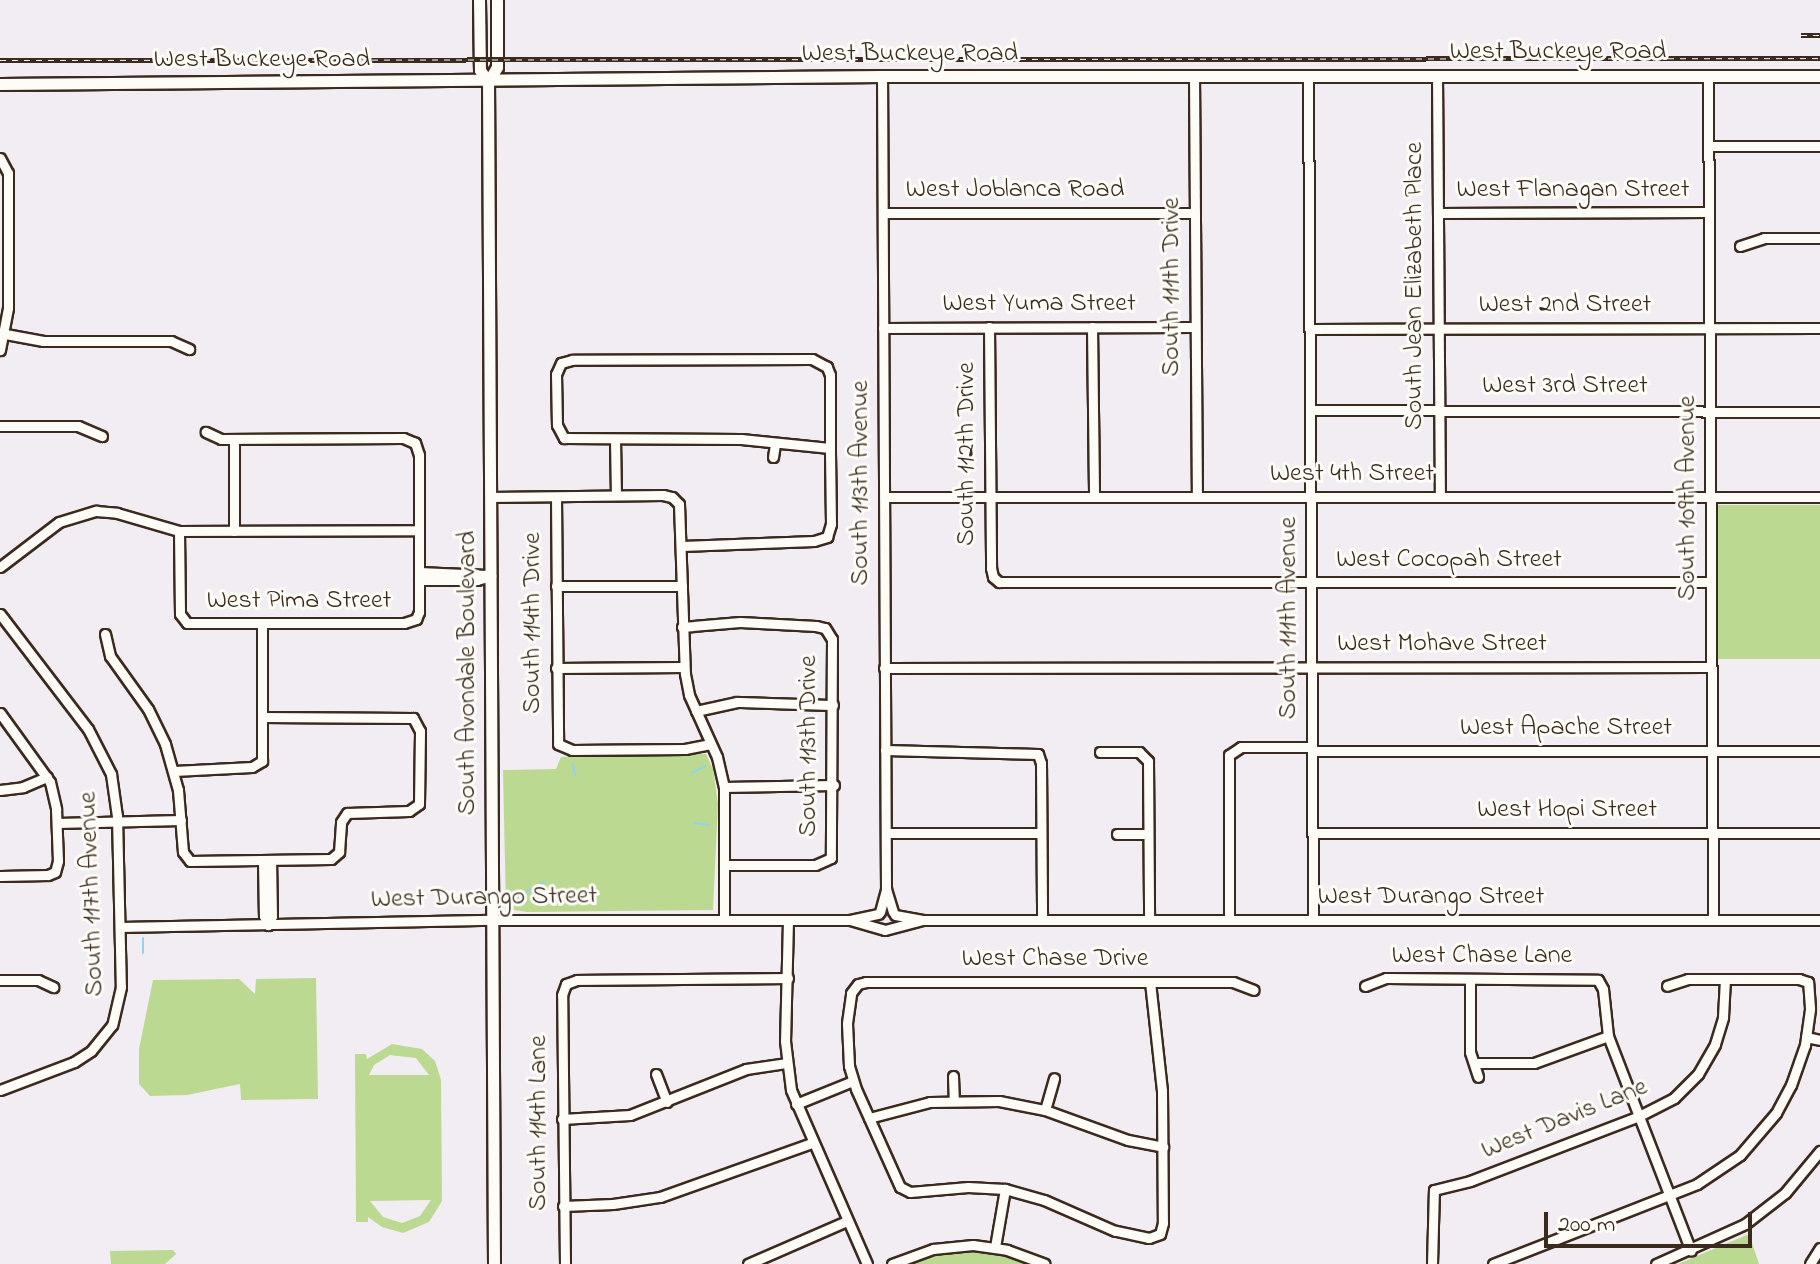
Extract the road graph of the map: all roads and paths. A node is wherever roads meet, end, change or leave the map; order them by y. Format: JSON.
{"nodes":[{"id":1,"x":479,"y":0,"type":"edge"},
{"id":2,"x":497,"y":0,"type":"edge"},
{"id":3,"x":1437,"y":75,"type":"junction"},
{"id":4,"x":1708,"y":75,"type":"junction"},
{"id":5,"x":882,"y":76,"type":"junction"},
{"id":6,"x":1194,"y":76,"type":"junction"},
{"id":7,"x":1308,"y":76,"type":"junction"},
{"id":8,"x":1820,"y":76,"type":"edge"},
{"id":9,"x":488,"y":82,"type":"junction"},
{"id":10,"x":0,"y":84,"type":"edge"},
{"id":11,"x":1708,"y":146,"type":"junction"},
{"id":12,"x":1820,"y":146,"type":"edge"},
{"id":13,"x":2,"y":160,"type":"edge"},
{"id":14,"x":1709,"y":212,"type":"junction"},
{"id":15,"x":883,"y":213,"type":"junction"},
{"id":16,"x":1195,"y":213,"type":"junction"},
{"id":17,"x":1438,"y":213,"type":"junction"},
{"id":18,"x":1820,"y":238,"type":"edge"},
{"id":19,"x":4,"y":243,"type":"edge"},
{"id":20,"x":1740,"y":246,"type":"dead end"},
{"id":21,"x":989,"y":327,"type":"junction"},
{"id":22,"x":1092,"y":327,"type":"junction"},
{"id":23,"x":1195,"y":327,"type":"junction"},
{"id":24,"x":883,"y":328,"type":"junction"},
{"id":25,"x":1438,"y":328,"type":"junction"},
{"id":26,"x":1710,"y":328,"type":"junction"},
{"id":27,"x":1820,"y":328,"type":"edge"},
{"id":28,"x":1310,"y":329,"type":"junction"},
{"id":29,"x":2,"y":333,"type":"edge"},
{"id":30,"x":189,"y":349,"type":"dead end"},
{"id":31,"x":0,"y":350,"type":"edge"},
{"id":32,"x":1439,"y":409,"type":"junction"},
{"id":33,"x":1310,"y":410,"type":"junction"},
{"id":34,"x":1710,"y":410,"type":"junction"},
{"id":35,"x":1820,"y":412,"type":"edge"},
{"id":36,"x":0,"y":426,"type":"edge"},
{"id":37,"x":206,"y":432,"type":"dead end"},
{"id":38,"x":102,"y":436,"type":"dead end"},
{"id":39,"x":234,"y":439,"type":"junction"},
{"id":40,"x":615,"y":439,"type":"junction"},
{"id":41,"x":775,"y":444,"type":"junction"},
{"id":42,"x":830,"y":448,"type":"junction"},
{"id":43,"x":773,"y":457,"type":"dead end"},
{"id":44,"x":616,"y":495,"type":"junction"},
{"id":45,"x":490,"y":497,"type":"junction"},
{"id":46,"x":556,"y":497,"type":"junction"},
{"id":47,"x":885,"y":497,"type":"junction"},
{"id":48,"x":991,"y":497,"type":"junction"},
{"id":49,"x":1094,"y":497,"type":"junction"},
{"id":50,"x":1197,"y":497,"type":"junction"},
{"id":51,"x":1311,"y":497,"type":"junction"},
{"id":52,"x":1440,"y":497,"type":"junction"},
{"id":53,"x":1711,"y":497,"type":"junction"},
{"id":54,"x":1820,"y":497,"type":"edge"},
{"id":55,"x":419,"y":530,"type":"junction"},
{"id":56,"x":179,"y":531,"type":"junction"},
{"id":57,"x":234,"y":531,"type":"junction"},
{"id":58,"x":682,"y":546,"type":"junction"},
{"id":59,"x":0,"y":567,"type":"edge"},
{"id":60,"x":419,"y":576,"type":"junction"},
{"id":61,"x":491,"y":576,"type":"junction"},
{"id":62,"x":996,"y":580,"type":"joint"},
{"id":63,"x":1711,"y":582,"type":"junction"},
{"id":64,"x":1311,"y":583,"type":"junction"},
{"id":65,"x":556,"y":586,"type":"junction"},
{"id":66,"x":682,"y":586,"type":"junction"},
{"id":67,"x":0,"y":614,"type":"edge"},
{"id":68,"x":262,"y":624,"type":"junction"},
{"id":69,"x":682,"y":627,"type":"junction"},
{"id":70,"x":105,"y":634,"type":"dead end"},
{"id":71,"x":684,"y":667,"type":"junction"},
{"id":72,"x":1312,"y":667,"type":"junction"},
{"id":73,"x":1711,"y":667,"type":"junction"},
{"id":74,"x":556,"y":668,"type":"junction"},
{"id":75,"x":884,"y":668,"type":"junction"},
{"id":76,"x":833,"y":705,"type":"junction"},
{"id":77,"x":696,"y":711,"type":"junction"},
{"id":78,"x":0,"y":713,"type":"edge"},
{"id":79,"x":263,"y":717,"type":"junction"},
{"id":80,"x":711,"y":744,"type":"junction"},
{"id":81,"x":1312,"y":749,"type":"junction"},
{"id":82,"x":885,"y":750,"type":"junction"},
{"id":83,"x":1712,"y":751,"type":"junction"},
{"id":84,"x":1820,"y":751,"type":"edge"},
{"id":85,"x":1100,"y":752,"type":"dead end"},
{"id":86,"x":174,"y":771,"type":"junction"},
{"id":87,"x":47,"y":777,"type":"junction"},
{"id":88,"x":834,"y":785,"type":"junction"},
{"id":89,"x":724,"y":787,"type":"junction"},
{"id":90,"x":0,"y":790,"type":"edge"},
{"id":91,"x":181,"y":820,"type":"junction"},
{"id":92,"x":117,"y":822,"type":"junction"},
{"id":93,"x":57,"y":823,"type":"junction"},
{"id":94,"x":886,"y":833,"type":"junction"},
{"id":95,"x":1041,"y":833,"type":"junction"},
{"id":96,"x":1313,"y":833,"type":"junction"},
{"id":97,"x":1820,"y":833,"type":"edge"},
{"id":98,"x":1117,"y":834,"type":"dead end"},
{"id":99,"x":1148,"y":834,"type":"junction"},
{"id":100,"x":1713,"y":834,"type":"junction"},
{"id":101,"x":267,"y":861,"type":"junction"},
{"id":102,"x":724,"y":865,"type":"junction"},
{"id":103,"x":0,"y":876,"type":"edge"},
{"id":104,"x":886,"y":889,"type":"junction"},
{"id":105,"x":894,"y":914,"type":"junction"},
{"id":106,"x":493,"y":920,"type":"junction"},
{"id":107,"x":724,"y":920,"type":"junction"},
{"id":108,"x":788,"y":920,"type":"junction"},
{"id":109,"x":923,"y":920,"type":"junction"},
{"id":110,"x":1042,"y":920,"type":"junction"},
{"id":111,"x":1149,"y":920,"type":"junction"},
{"id":112,"x":1229,"y":920,"type":"junction"},
{"id":113,"x":1313,"y":920,"type":"junction"},
{"id":114,"x":1713,"y":920,"type":"junction"},
{"id":115,"x":1820,"y":920,"type":"edge"},
{"id":116,"x":875,"y":921,"type":"junction"},
{"id":117,"x":268,"y":925,"type":"junction"},
{"id":118,"x":120,"y":927,"type":"junction"},
{"id":119,"x":788,"y":978,"type":"junction"},
{"id":120,"x":1470,"y":979,"type":"junction"},
{"id":121,"x":1725,"y":979,"type":"junction"},
{"id":122,"x":0,"y":980,"type":"edge"},
{"id":123,"x":1150,"y":982,"type":"junction"},
{"id":124,"x":1365,"y":986,"type":"dead end"},
{"id":125,"x":1667,"y":986,"type":"dead end"},
{"id":126,"x":53,"y":987,"type":"dead end"},
{"id":127,"x":1254,"y":990,"type":"dead end"},
{"id":128,"x":1608,"y":1036,"type":"junction"},
{"id":129,"x":1806,"y":1037,"type":"junction"},
{"id":130,"x":1820,"y":1040,"type":"edge"},
{"id":131,"x":786,"y":1063,"type":"junction"},
{"id":132,"x":1475,"y":1063,"type":"junction"},
{"id":133,"x":656,"y":1074,"type":"dead end"},
{"id":134,"x":953,"y":1076,"type":"dead end"},
{"id":135,"x":1478,"y":1077,"type":"dead end"},
{"id":136,"x":1054,"y":1078,"type":"dead end"},
{"id":137,"x":853,"y":1081,"type":"junction"},
{"id":138,"x":0,"y":1090,"type":"edge"},
{"id":139,"x":954,"y":1100,"type":"junction"},
{"id":140,"x":667,"y":1102,"type":"junction"},
{"id":141,"x":796,"y":1104,"type":"junction"},
{"id":142,"x":1045,"y":1110,"type":"junction"},
{"id":143,"x":1639,"y":1116,"type":"junction"},
{"id":144,"x":869,"y":1118,"type":"junction"},
{"id":145,"x":562,"y":1119,"type":"junction"},
{"id":146,"x":812,"y":1143,"type":"junction"},
{"id":147,"x":1163,"y":1147,"type":"junction"},
{"id":148,"x":1820,"y":1151,"type":"edge"},
{"id":149,"x":1810,"y":1165,"type":"junction"},
{"id":150,"x":1820,"y":1173,"type":"edge"},
{"id":151,"x":1005,"y":1189,"type":"junction"},
{"id":152,"x":1670,"y":1196,"type":"junction"},
{"id":153,"x":563,"y":1206,"type":"junction"},
{"id":154,"x":847,"y":1221,"type":"junction"},
{"id":155,"x":995,"y":1247,"type":"junction"},
{"id":156,"x":1820,"y":1248,"type":"edge"},
{"id":157,"x":1691,"y":1251,"type":"junction"},
{"id":158,"x":494,"y":1264,"type":"edge"},
{"id":159,"x":565,"y":1264,"type":"edge"},
{"id":160,"x":748,"y":1264,"type":"edge"},
{"id":161,"x":867,"y":1264,"type":"edge"},
{"id":162,"x":892,"y":1264,"type":"edge"},
{"id":163,"x":1045,"y":1264,"type":"edge"},
{"id":164,"x":1432,"y":1264,"type":"edge"},
{"id":165,"x":1493,"y":1264,"type":"edge"},
{"id":166,"x":1656,"y":1264,"type":"edge"},
{"id":167,"x":1810,"y":1264,"type":"edge"}],
"edges":[{"from":1,"to":9,"type":"main road","name":"South Avondale Boulevard"},
{"from":2,"to":9,"type":"main road","name":"South Avondale Boulevard"},
{"from":3,"to":4,"type":"main road","name":"West Buckeye Road"},
{"from":3,"to":7,"type":"main road","name":"West Buckeye Road"},
{"from":3,"to":17,"type":"street","name":"South Jean Elizabeth Place"},
{"from":4,"to":8,"type":"main road","name":"West Buckeye Road"},
{"from":4,"to":11,"type":"street","name":"South 109th Avenue"},
{"from":5,"to":6,"type":"main road","name":"West Buckeye Road"},
{"from":5,"to":9,"type":"main road","name":"West Buckeye Road"},
{"from":5,"to":15,"type":"street","name":"South 113th Avenue"},
{"from":6,"to":7,"type":"main road","name":"West Buckeye Road"},
{"from":6,"to":16,"type":"street","name":"South 111th Drive"},
{"from":7,"to":28,"type":"street","name":"South 111th Avenue"},
{"from":9,"to":10,"type":"main road","name":"West Buckeye Road"},
{"from":9,"to":45,"type":"main road","name":"South Avondale Boulevard"},
{"from":11,"to":12,"type":"street"},
{"from":11,"to":14,"type":"street","name":"South 109th Avenue"},
{"from":13,"to":19,"type":"street"},
{"from":14,"to":17,"type":"street","name":"West Flanagan Street"},
{"from":14,"to":26,"type":"street","name":"South 109th Avenue"},
{"from":15,"to":16,"type":"street","name":"West Joblanca Road"},
{"from":15,"to":24,"type":"street","name":"South 113th Avenue"},
{"from":16,"to":23,"type":"street","name":"South 111th Drive"},
{"from":17,"to":25,"type":"street","name":"South Jean Elizabeth Place"},
{"from":18,"to":20,"type":"street"},
{"from":19,"to":29,"type":"street"},
{"from":21,"to":22,"type":"street","name":"West Yuma Street"},
{"from":21,"to":24,"type":"street","name":"West Yuma Street"},
{"from":21,"to":48,"type":"street","name":"South 112th Drive"},
{"from":22,"to":23,"type":"street","name":"West Yuma Street"},
{"from":22,"to":49,"type":"street"},
{"from":23,"to":50,"type":"street","name":"South 111th Drive"},
{"from":24,"to":47,"type":"street","name":"South 113th Avenue"},
{"from":25,"to":26,"type":"street","name":"West 2nd Street"},
{"from":25,"to":28,"type":"street","name":"West 2nd Street"},
{"from":25,"to":32,"type":"street","name":"South Jean Elizabeth Place"},
{"from":26,"to":27,"type":"street","name":"West 2nd Street"},
{"from":26,"to":34,"type":"street","name":"South 109th Avenue"},
{"from":28,"to":33,"type":"street","name":"South 111th Avenue"},
{"from":29,"to":30,"type":"street"},
{"from":29,"to":31,"type":"street"},
{"from":32,"to":33,"type":"street","name":"West 3rd Street"},
{"from":32,"to":34,"type":"street","name":"West 3rd Street"},
{"from":32,"to":52,"type":"street","name":"South Jean Elizabeth Place"},
{"from":33,"to":51,"type":"street","name":"South 111th Avenue"},
{"from":34,"to":35,"type":"street","name":"West 3rd Street"},
{"from":34,"to":53,"type":"street","name":"South 109th Avenue"},
{"from":36,"to":38,"type":"street"},
{"from":37,"to":39,"type":"street"},
{"from":39,"to":55,"type":"street"},
{"from":39,"to":57,"type":"street"},
{"from":40,"to":41,"type":"street"},
{"from":40,"to":42,"type":"street"},
{"from":40,"to":44,"type":"street"},
{"from":41,"to":42,"type":"street"},
{"from":41,"to":43,"type":"street"},
{"from":42,"to":58,"type":"street"},
{"from":44,"to":46,"type":"street"},
{"from":44,"to":58,"type":"street"},
{"from":45,"to":46,"type":"street"},
{"from":45,"to":61,"type":"main road","name":"South Avondale Boulevard"},
{"from":46,"to":65,"type":"street","name":"South 114th Drive"},
{"from":47,"to":48,"type":"street","name":"West 4th Street"},
{"from":47,"to":75,"type":"street","name":"South 113th Avenue"},
{"from":48,"to":49,"type":"street","name":"West 4th Street"},
{"from":48,"to":62,"type":"street","name":"South 112th Drive"},
{"from":49,"to":50,"type":"street","name":"West 4th Street"},
{"from":50,"to":51,"type":"street","name":"West 4th Street"},
{"from":51,"to":52,"type":"street","name":"West 4th Street"},
{"from":51,"to":64,"type":"street","name":"South 111th Avenue"},
{"from":52,"to":53,"type":"street","name":"West 4th Street"},
{"from":53,"to":54,"type":"street","name":"West 4th Street"},
{"from":53,"to":63,"type":"street","name":"South 109th Avenue"},
{"from":55,"to":57,"type":"street"},
{"from":55,"to":60,"type":"street"},
{"from":56,"to":57,"type":"street"},
{"from":56,"to":59,"type":"street"},
{"from":56,"to":68,"type":"street","name":"West Pima Street"},
{"from":58,"to":66,"type":"street"},
{"from":60,"to":61,"type":"street","name":"West Pima Street"},
{"from":60,"to":68,"type":"street","name":"West Pima Street"},
{"from":61,"to":106,"type":"main road","name":"South Avondale Boulevard"},
{"from":62,"to":64,"type":"street","name":"West Cocopah Street"},
{"from":63,"to":64,"type":"street","name":"West Cocopah Street"},
{"from":63,"to":73,"type":"street","name":"South 109th Avenue"},
{"from":64,"to":72,"type":"street","name":"South 111th Avenue"},
{"from":65,"to":66,"type":"street"},
{"from":65,"to":74,"type":"street","name":"South 114th Drive"},
{"from":66,"to":69,"type":"street"},
{"from":67,"to":92,"type":"street","name":"South 117th Avenue"},
{"from":68,"to":79,"type":"street"},
{"from":69,"to":71,"type":"street"},
{"from":69,"to":76,"type":"street","name":"South 113th Drive"},
{"from":70,"to":86,"type":"street"},
{"from":71,"to":74,"type":"street"},
{"from":71,"to":77,"type":"street"},
{"from":72,"to":73,"type":"street","name":"West Mohave Street"},
{"from":72,"to":75,"type":"street","name":"West Mohave Street"},
{"from":72,"to":81,"type":"street","name":"South 111th Avenue"},
{"from":73,"to":83,"type":"street","name":"South 109th Avenue"},
{"from":74,"to":80,"type":"street","name":"South 114th Drive"},
{"from":75,"to":82,"type":"street","name":"South 113th Avenue"},
{"from":76,"to":77,"type":"street"},
{"from":76,"to":88,"type":"street","name":"South 113th Drive"},
{"from":77,"to":80,"type":"street"},
{"from":78,"to":87,"type":"street"},
{"from":79,"to":86,"type":"street"},
{"from":79,"to":101,"type":"street"},
{"from":80,"to":89,"type":"street"},
{"from":81,"to":83,"type":"street","name":"West Apache Street"},
{"from":81,"to":96,"type":"street","name":"South 111th Avenue"},
{"from":81,"to":112,"type":"street","name":"West Apache Street"},
{"from":82,"to":94,"type":"street","name":"South 113th Avenue"},
{"from":82,"to":95,"type":"street"},
{"from":83,"to":84,"type":"street","name":"West Apache Street"},
{"from":83,"to":100,"type":"street","name":"South 109th Avenue"},
{"from":85,"to":99,"type":"street"},
{"from":86,"to":91,"type":"street"},
{"from":87,"to":90,"type":"street"},
{"from":87,"to":93,"type":"street"},
{"from":88,"to":89,"type":"street"},
{"from":88,"to":102,"type":"street","name":"South 113th Drive"},
{"from":89,"to":102,"type":"street"},
{"from":91,"to":92,"type":"street"},
{"from":91,"to":101,"type":"street"},
{"from":92,"to":93,"type":"street"},
{"from":92,"to":118,"type":"street","name":"South 117th Avenue"},
{"from":93,"to":103,"type":"street"},
{"from":94,"to":95,"type":"street"},
{"from":94,"to":104,"type":"street","name":"South 113th Avenue"},
{"from":95,"to":110,"type":"street"},
{"from":96,"to":100,"type":"street","name":"West Hopi Street"},
{"from":96,"to":113,"type":"street","name":"South 111th Avenue"},
{"from":97,"to":100,"type":"street","name":"West Hopi Street"},
{"from":98,"to":99,"type":"street"},
{"from":99,"to":111,"type":"street"},
{"from":100,"to":114,"type":"street","name":"South 109th Avenue"},
{"from":101,"to":117,"type":"street"},
{"from":102,"to":107,"type":"street"},
{"from":104,"to":105,"type":"street","name":"South 113th Avenue"},
{"from":104,"to":116,"type":"street","name":"South 113th Avenue"},
{"from":105,"to":109,"type":"street"},
{"from":105,"to":116,"type":"street"},
{"from":105,"to":116,"type":"street"},
{"from":106,"to":107,"type":"street","name":"West Durango Street"},
{"from":106,"to":117,"type":"street","name":"West Durango Street"},
{"from":106,"to":158,"type":"main road","name":"South Avondale Boulevard"},
{"from":107,"to":108,"type":"street","name":"West Durango Street"},
{"from":108,"to":116,"type":"street","name":"West Durango Street"},
{"from":108,"to":119,"type":"street"},
{"from":109,"to":110,"type":"street","name":"West Durango Street"},
{"from":109,"to":116,"type":"street"},
{"from":110,"to":111,"type":"street","name":"West Durango Street"},
{"from":111,"to":112,"type":"street","name":"West Durango Street"},
{"from":112,"to":113,"type":"street","name":"West Durango Street"},
{"from":113,"to":114,"type":"street","name":"West Durango Street"},
{"from":114,"to":115,"type":"street","name":"West Durango Street"},
{"from":117,"to":118,"type":"street","name":"West Durango Street"},
{"from":118,"to":138,"type":"street","name":"South 117th Avenue"},
{"from":119,"to":131,"type":"street"},
{"from":119,"to":145,"type":"street","name":"South 114th Lane"},
{"from":120,"to":124,"type":"street","name":"West Chase Lane"},
{"from":120,"to":128,"type":"street","name":"West Chase Lane"},
{"from":120,"to":132,"type":"street"},
{"from":121,"to":125,"type":"street"},
{"from":121,"to":129,"type":"street"},
{"from":121,"to":143,"type":"street","name":"West Davis Lane"},
{"from":122,"to":126,"type":"street"},
{"from":123,"to":127,"type":"street","name":"West Chase Drive"},
{"from":123,"to":137,"type":"street","name":"West Chase Drive"},
{"from":123,"to":147,"type":"street"},
{"from":128,"to":132,"type":"street"},
{"from":128,"to":143,"type":"street"},
{"from":129,"to":130,"type":"street"},
{"from":129,"to":152,"type":"street"},
{"from":131,"to":140,"type":"street"},
{"from":131,"to":141,"type":"street"},
{"from":132,"to":135,"type":"street"},
{"from":133,"to":140,"type":"street"},
{"from":134,"to":139,"type":"street"},
{"from":136,"to":142,"type":"street"},
{"from":137,"to":141,"type":"street"},
{"from":137,"to":144,"type":"street"},
{"from":139,"to":142,"type":"street"},
{"from":139,"to":144,"type":"street"},
{"from":140,"to":145,"type":"street"},
{"from":141,"to":146,"type":"street"},
{"from":142,"to":147,"type":"street"},
{"from":143,"to":152,"type":"street"},
{"from":143,"to":164,"type":"street","name":"West Davis Lane"},
{"from":144,"to":151,"type":"street"},
{"from":145,"to":153,"type":"street","name":"South 114th Lane"},
{"from":146,"to":153,"type":"street"},
{"from":146,"to":154,"type":"street"},
{"from":147,"to":151,"type":"street"},
{"from":148,"to":149,"type":"street"},
{"from":149,"to":150,"type":"street"},
{"from":149,"to":157,"type":"street"},
{"from":151,"to":155,"type":"street"},
{"from":152,"to":157,"type":"street"},
{"from":152,"to":165,"type":"street"},
{"from":153,"to":159,"type":"street","name":"South 114th Lane"},
{"from":154,"to":160,"type":"street"},
{"from":154,"to":161,"type":"street"},
{"from":155,"to":162,"type":"street"},
{"from":155,"to":163,"type":"street"},
{"from":156,"to":167,"type":"street"},
{"from":157,"to":166,"type":"street"}]}
